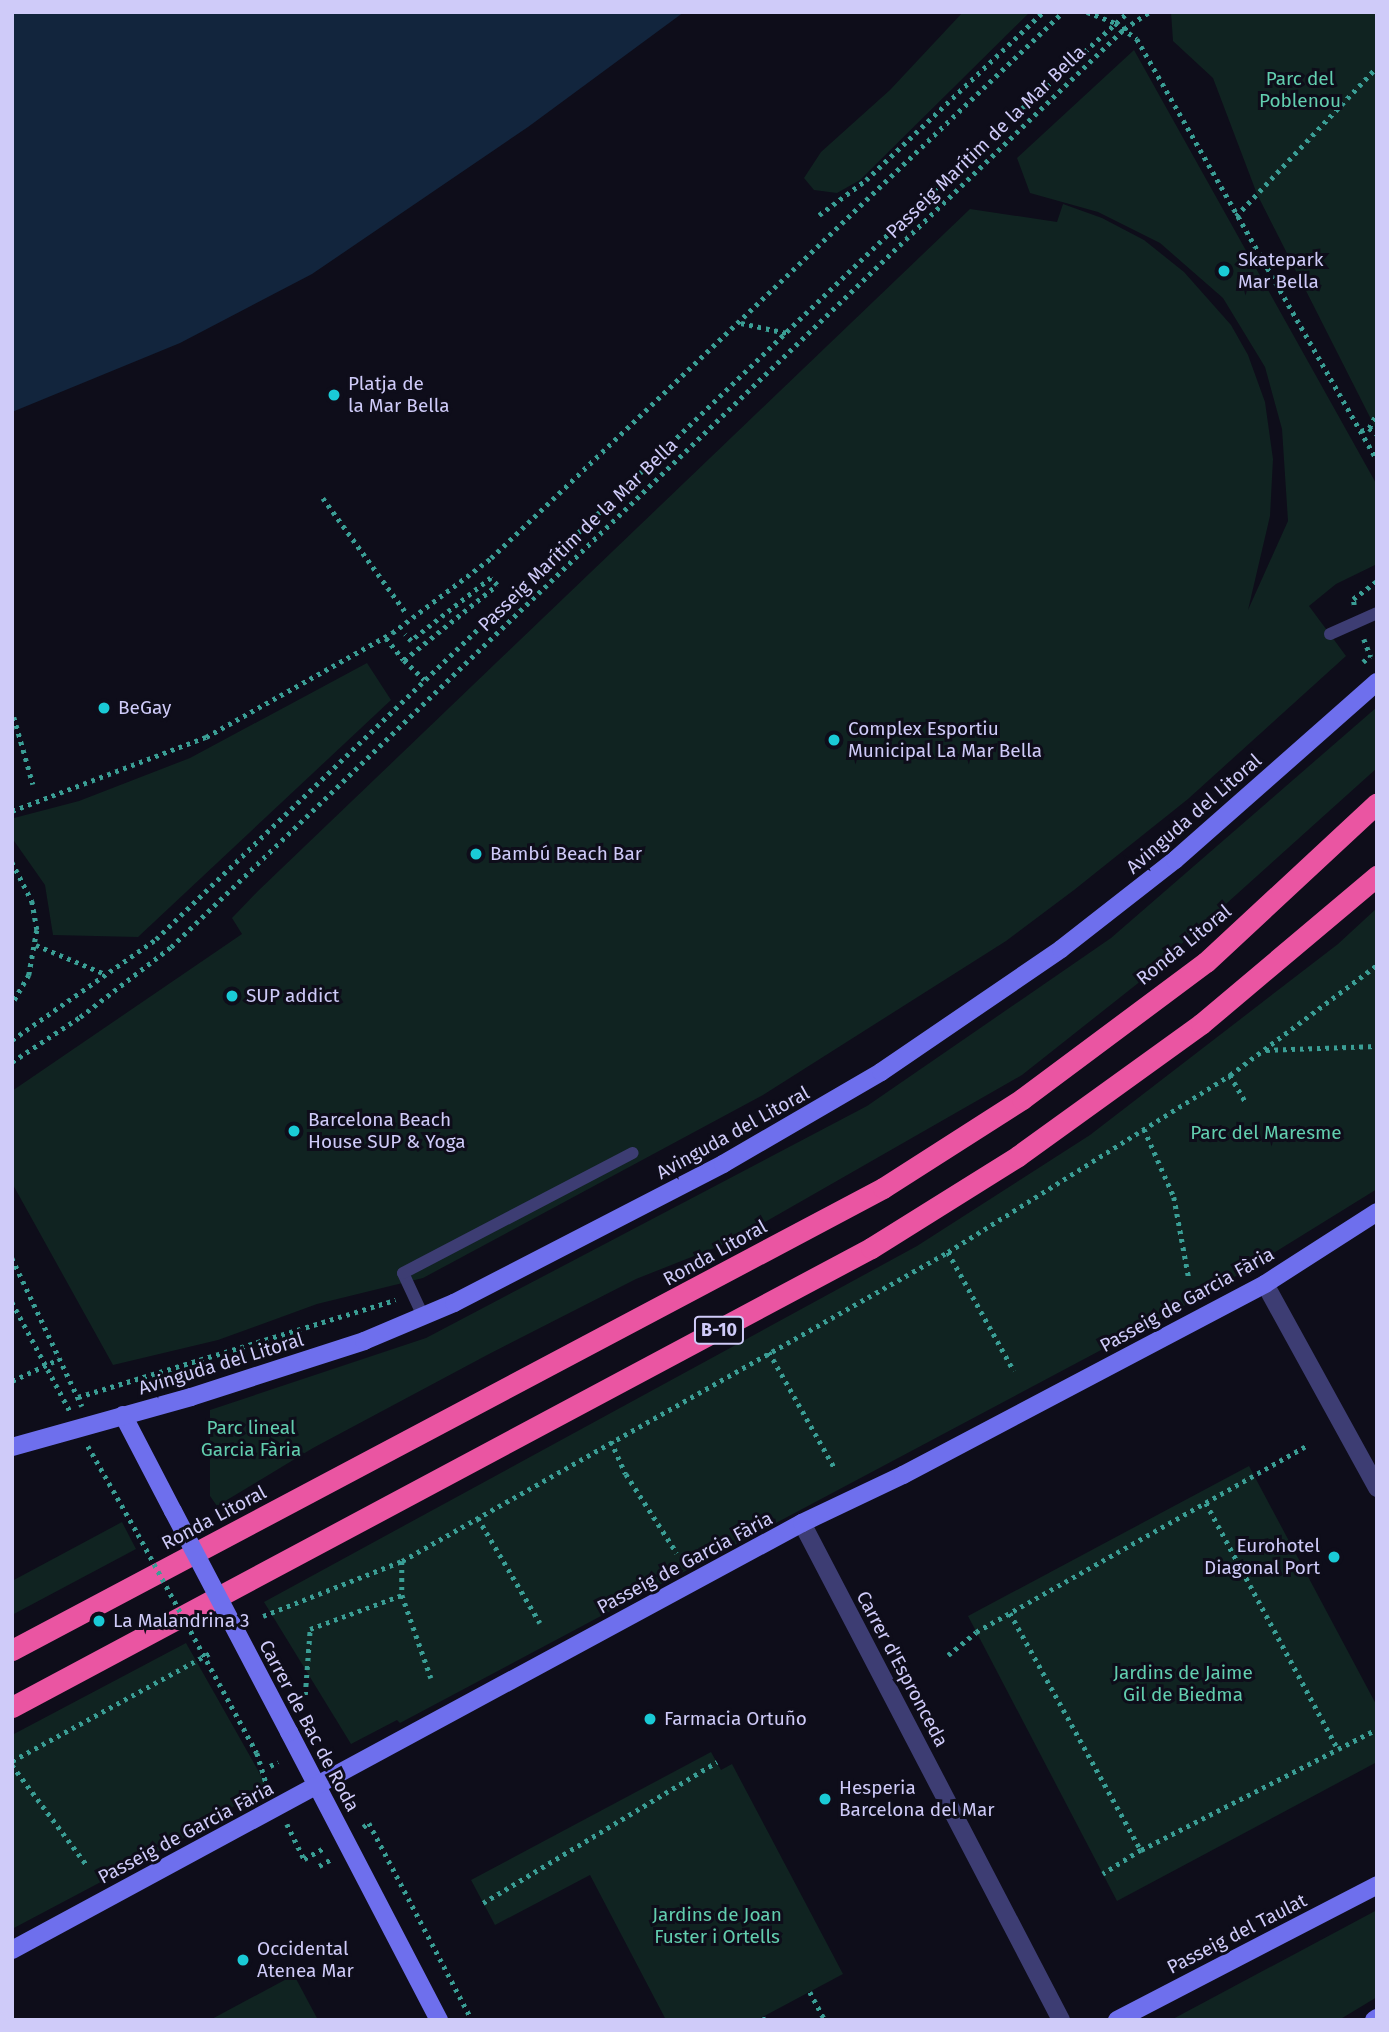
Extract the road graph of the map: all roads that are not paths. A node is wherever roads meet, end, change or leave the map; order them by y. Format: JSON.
{"nodes":[{"id":1,"x":1377,"y":613,"type":"edge"},
{"id":2,"x":1330,"y":634,"type":"dead end"},
{"id":3,"x":1377,"y":682,"type":"edge"},
{"id":4,"x":1377,"y":803,"type":"edge"},
{"id":5,"x":1377,"y":876,"type":"edge"},
{"id":6,"x":633,"y":1153,"type":"dead end"},
{"id":7,"x":1377,"y":1212,"type":"edge"},
{"id":8,"x":1265,"y":1284,"type":"junction"},
{"id":9,"x":423,"y":1316,"type":"junction"},
{"id":10,"x":122,"y":1415,"type":"junction"},
{"id":11,"x":12,"y":1447,"type":"edge"},
{"id":12,"x":1377,"y":1488,"type":"edge"},
{"id":13,"x":802,"y":1523,"type":"junction"},
{"id":14,"x":12,"y":1650,"type":"edge"},
{"id":15,"x":12,"y":1707,"type":"edge"},
{"id":16,"x":317,"y":1786,"type":"junction"},
{"id":17,"x":1377,"y":1885,"type":"edge"},
{"id":18,"x":12,"y":1951,"type":"edge"},
{"id":19,"x":439,"y":2020,"type":"edge"},
{"id":20,"x":1061,"y":2020,"type":"edge"},
{"id":21,"x":1116,"y":2020,"type":"edge"}],
"edges":[{"from":1,"to":2,"type":"lane"},
{"from":3,"to":9,"type":"main road","name":"Avinguda del Litoral"},
{"from":4,"to":14,"type":"highway","name":"Ronda Litoral","number":"B-10"},
{"from":5,"to":15,"type":"highway","number":"B-10"},
{"from":6,"to":9,"type":"lane"},
{"from":7,"to":8,"type":"main road","name":"Passeig de Garcia Fària"},
{"from":8,"to":12,"type":"street"},
{"from":8,"to":13,"type":"main road","name":"Passeig de Garcia Fària"},
{"from":9,"to":10,"type":"main road","name":"Avinguda del Litoral"},
{"from":10,"to":11,"type":"main road","name":"Avinguda del Litoral"},
{"from":10,"to":16,"type":"main road","name":"Carrer de Bac de Roda","bridge":true},
{"from":13,"to":16,"type":"main road","name":"Passeig de Garcia Fària"},
{"from":13,"to":20,"type":"street","name":"Carrer d'Espronceda"},
{"from":16,"to":18,"type":"main road","name":"Passeig de Garcia Fària"},
{"from":16,"to":19,"type":"main road","name":"Carrer de Bac de Roda"},
{"from":17,"to":21,"type":"main road","name":"Passeig del Taulat"}]}
